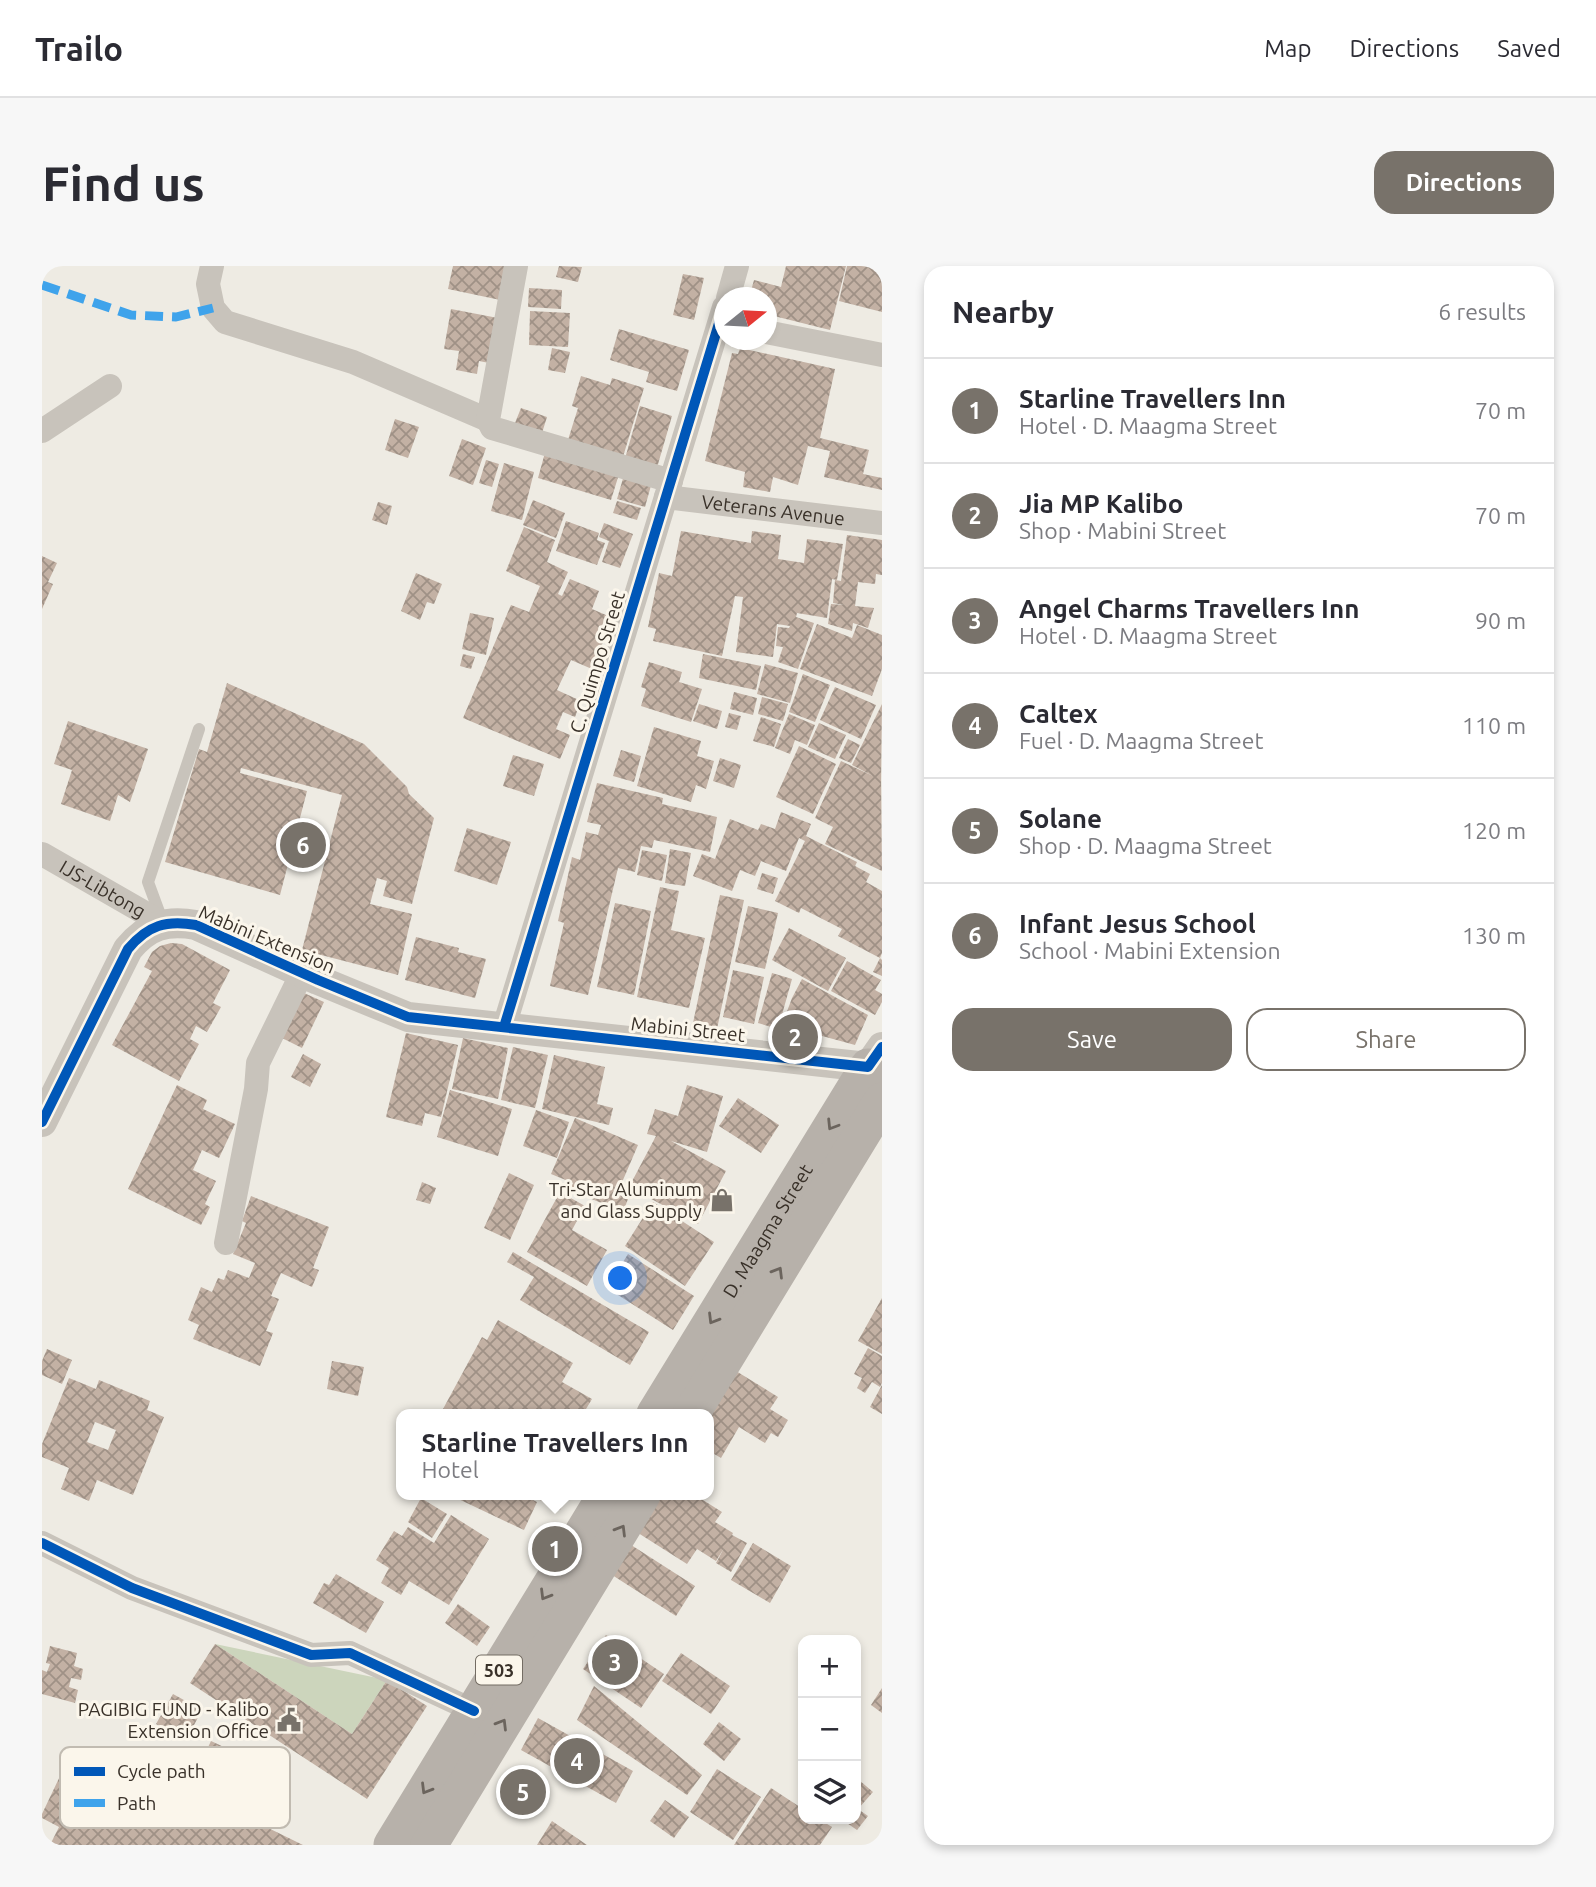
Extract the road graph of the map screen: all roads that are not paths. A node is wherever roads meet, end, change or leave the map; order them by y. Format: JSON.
{"nodes":[{"id":1,"x":212,"y":266,"type":"edge"},
{"id":2,"x":516,"y":266,"type":"edge"},
{"id":3,"x":737,"y":266,"type":"edge"},
{"id":4,"x":730,"y":287,"type":"edge"},
{"id":5,"x":777,"y":334,"type":"edge"},
{"id":6,"x":714,"y":346,"type":"edge"},
{"id":7,"x":882,"y":355,"type":"edge"},
{"id":8,"x":110,"y":386,"type":"dead end"},
{"id":9,"x":488,"y":420,"type":"junction"},
{"id":10,"x":42,"y":431,"type":"edge"},
{"id":11,"x":669,"y":489,"type":"junction"},
{"id":12,"x":882,"y":523,"type":"edge"},
{"id":13,"x":199,"y":729,"type":"dead end"},
{"id":14,"x":42,"y":855,"type":"edge"},
{"id":15,"x":164,"y":924,"type":"junction"},
{"id":16,"x":302,"y":973,"type":"junction"},
{"id":17,"x":504,"y":1027,"type":"junction"},
{"id":18,"x":877,"y":1061,"type":"edge"},
{"id":19,"x":882,"y":1101,"type":"edge"},
{"id":20,"x":42,"y":1122,"type":"edge"},
{"id":21,"x":226,"y":1242,"type":"dead end"},
{"id":22,"x":658,"y":1409,"type":"edge"},
{"id":23,"x":694,"y":1409,"type":"edge"},
{"id":24,"x":603,"y":1500,"type":"edge"},
{"id":25,"x":639,"y":1500,"type":"edge"},
{"id":26,"x":42,"y":1543,"type":"edge"},
{"id":27,"x":474,"y":1711,"type":"junction"},
{"id":28,"x":392,"y":1845,"type":"edge"},
{"id":29,"x":429,"y":1845,"type":"edge"}],
"edges":[{"from":1,"to":9,"type":"street","name":"Veterans Avenue"},
{"from":2,"to":9,"type":"street"},
{"from":3,"to":4,"type":"street"},
{"from":5,"to":7,"type":"street"},
{"from":6,"to":11,"type":"street","name":"C. Quimpo Street"},
{"from":8,"to":10,"type":"street"},
{"from":9,"to":11,"type":"street","name":"Veterans Avenue"},
{"from":11,"to":12,"type":"street","name":"Veterans Avenue"},
{"from":11,"to":17,"type":"street","name":"C. Quimpo Street"},
{"from":13,"to":15,"type":"lane"},
{"from":14,"to":15,"type":"street","name":"IJS-Libtong"},
{"from":15,"to":16,"type":"street","name":"Mabini Extension"},
{"from":15,"to":20,"type":"street"},
{"from":16,"to":17,"type":"street","name":"Mabini Extension"},
{"from":16,"to":21,"type":"street"},
{"from":17,"to":18,"type":"street","name":"Mabini Street"},
{"from":18,"to":22,"type":"main road","name":"D. Maagma Street","one_way":true},
{"from":23,"to":19,"type":"main road","name":"D. Maagma Street","one_way":true},
{"from":24,"to":27,"type":"main road","number":"503","one_way":true},
{"from":29,"to":25,"type":"main road","number":"503","one_way":true},
{"from":26,"to":27,"type":"street"},
{"from":27,"to":28,"type":"main road","number":"503","one_way":true}]}
